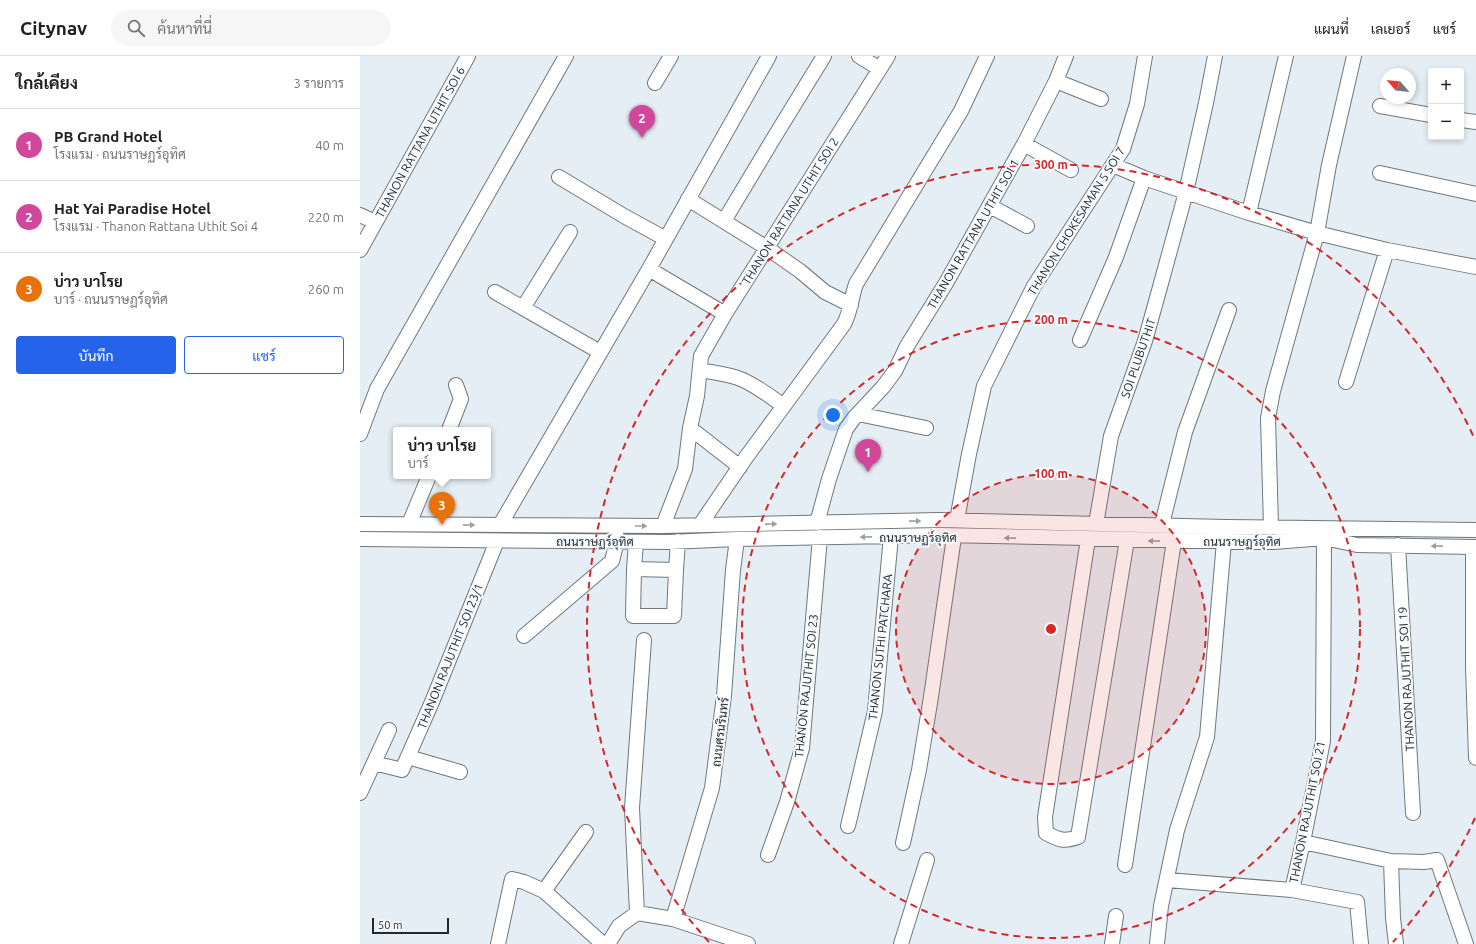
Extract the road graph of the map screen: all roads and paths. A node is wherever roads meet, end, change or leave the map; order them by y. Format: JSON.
{"nodes":[{"id":1,"x":468,"y":56,"type":"edge"},
{"id":2,"x":566,"y":56,"type":"edge"},
{"id":3,"x":671,"y":56,"type":"edge"},
{"id":4,"x":769,"y":56,"type":"edge"},
{"id":5,"x":824,"y":56,"type":"edge"},
{"id":6,"x":859,"y":56,"type":"edge"},
{"id":7,"x":888,"y":56,"type":"edge"},
{"id":8,"x":987,"y":56,"type":"edge"},
{"id":9,"x":1066,"y":56,"type":"edge"},
{"id":10,"x":1145,"y":56,"type":"edge"},
{"id":11,"x":1215,"y":56,"type":"edge"},
{"id":12,"x":1286,"y":56,"type":"edge"},
{"id":13,"x":1354,"y":56,"type":"edge"},
{"id":14,"x":880,"y":69,"type":"junction"},
{"id":15,"x":1056,"y":81,"type":"junction"},
{"id":16,"x":655,"y":83,"type":"dead end"},
{"id":17,"x":1100,"y":99,"type":"dead end"},
{"id":18,"x":1380,"y":106,"type":"dead end"},
{"id":19,"x":1428,"y":114,"type":"edge"},
{"id":20,"x":1464,"y":120,"type":"edge"},
{"id":21,"x":1476,"y":122,"type":"edge"},
{"id":22,"x":1024,"y":144,"type":"junction"},
{"id":23,"x":1113,"y":164,"type":"junction"},
{"id":24,"x":1071,"y":170,"type":"dead end"},
{"id":25,"x":1380,"y":173,"type":"dead end"},
{"id":26,"x":559,"y":177,"type":"dead end"},
{"id":27,"x":1144,"y":178,"type":"junction"},
{"id":28,"x":1186,"y":192,"type":"junction"},
{"id":29,"x":1476,"y":194,"type":"edge"},
{"id":30,"x":688,"y":199,"type":"junction"},
{"id":31,"x":990,"y":206,"type":"junction"},
{"id":32,"x":1249,"y":213,"type":"junction"},
{"id":33,"x":360,"y":215,"type":"edge"},
{"id":34,"x":724,"y":221,"type":"junction"},
{"id":35,"x":375,"y":222,"type":"junction"},
{"id":36,"x":1027,"y":226,"type":"dead end"},
{"id":37,"x":570,"y":232,"type":"dead end"},
{"id":38,"x":1317,"y":233,"type":"junction"},
{"id":39,"x":666,"y":239,"type":"junction"},
{"id":40,"x":767,"y":248,"type":"junction"},
{"id":41,"x":360,"y":250,"type":"edge"},
{"id":42,"x":1387,"y":250,"type":"junction"},
{"id":43,"x":1476,"y":267,"type":"edge"},
{"id":44,"x":649,"y":269,"type":"junction"},
{"id":45,"x":495,"y":292,"type":"dead end"},
{"id":46,"x":851,"y":305,"type":"junction"},
{"id":47,"x":523,"y":308,"type":"junction"},
{"id":48,"x":1229,"y":310,"type":"dead end"},
{"id":49,"x":725,"y":314,"type":"junction"},
{"id":50,"x":1080,"y":340,"type":"dead end"},
{"id":51,"x":600,"y":352,"type":"junction"},
{"id":52,"x":700,"y":370,"type":"junction"},
{"id":53,"x":1346,"y":382,"type":"dead end"},
{"id":54,"x":456,"y":385,"type":"dead end"},
{"id":55,"x":784,"y":406,"type":"junction"},
{"id":56,"x":858,"y":414,"type":"junction"},
{"id":57,"x":450,"y":427,"type":"edge"},
{"id":58,"x":690,"y":428,"type":"junction"},
{"id":59,"x":926,"y":428,"type":"dead end"},
{"id":60,"x":360,"y":434,"type":"edge"},
{"id":61,"x":740,"y":467,"type":"junction"},
{"id":62,"x":429,"y":479,"type":"edge"},
{"id":63,"x":957,"y":520,"type":"junction"},
{"id":64,"x":1028,"y":522,"type":"junction"},
{"id":65,"x":817,"y":523,"type":"junction"},
{"id":66,"x":360,"y":524,"type":"edge"},
{"id":67,"x":409,"y":524,"type":"junction"},
{"id":68,"x":1096,"y":524,"type":"junction"},
{"id":69,"x":1162,"y":524,"type":"junction"},
{"id":70,"x":500,"y":525,"type":"junction"},
{"id":71,"x":700,"y":525,"type":"junction"},
{"id":72,"x":615,"y":526,"type":"junction"},
{"id":73,"x":664,"y":526,"type":"junction"},
{"id":74,"x":1271,"y":527,"type":"junction"},
{"id":75,"x":1476,"y":530,"type":"edge"},
{"id":76,"x":890,"y":536,"type":"junction"},
{"id":77,"x":954,"y":537,"type":"junction"},
{"id":78,"x":820,"y":538,"type":"junction"},
{"id":79,"x":1029,"y":538,"type":"junction"},
{"id":80,"x":1324,"y":538,"type":"junction"},
{"id":81,"x":360,"y":539,"type":"edge"},
{"id":82,"x":737,"y":539,"type":"junction"},
{"id":83,"x":1088,"y":539,"type":"junction"},
{"id":84,"x":1127,"y":540,"type":"junction"},
{"id":85,"x":497,"y":541,"type":"junction"},
{"id":86,"x":617,"y":541,"type":"junction"},
{"id":87,"x":678,"y":541,"type":"junction"},
{"id":88,"x":1174,"y":541,"type":"junction"},
{"id":89,"x":636,"y":542,"type":"junction"},
{"id":90,"x":1224,"y":542,"type":"junction"},
{"id":91,"x":1398,"y":545,"type":"junction"},
{"id":92,"x":1474,"y":547,"type":"edge"},
{"id":93,"x":634,"y":569,"type":"junction"},
{"id":94,"x":676,"y":570,"type":"junction"},
{"id":95,"x":524,"y":636,"type":"dead end"},
{"id":96,"x":644,"y":640,"type":"dead end"},
{"id":97,"x":1475,"y":665,"type":"edge"},
{"id":98,"x":389,"y":730,"type":"dead end"},
{"id":99,"x":1476,"y":742,"type":"edge"},
{"id":100,"x":1476,"y":758,"type":"edge"},
{"id":101,"x":374,"y":763,"type":"junction"},
{"id":102,"x":405,"y":764,"type":"junction"},
{"id":103,"x":460,"y":772,"type":"dead end"},
{"id":104,"x":360,"y":793,"type":"edge"},
{"id":105,"x":1413,"y":813,"type":"dead end"},
{"id":106,"x":848,"y":826,"type":"dead end"},
{"id":107,"x":586,"y":832,"type":"dead end"},
{"id":108,"x":1303,"y":842,"type":"junction"},
{"id":109,"x":903,"y":843,"type":"dead end"},
{"id":110,"x":768,"y":854,"type":"dead end"},
{"id":111,"x":927,"y":860,"type":"dead end"},
{"id":112,"x":1392,"y":862,"type":"junction"},
{"id":113,"x":1125,"y":865,"type":"dead end"},
{"id":114,"x":1167,"y":880,"type":"junction"},
{"id":115,"x":544,"y":890,"type":"junction"},
{"id":116,"x":1292,"y":890,"type":"junction"},
{"id":117,"x":637,"y":913,"type":"junction"},
{"id":118,"x":1116,"y":916,"type":"dead end"},
{"id":119,"x":673,"y":919,"type":"junction"},
{"id":120,"x":498,"y":944,"type":"edge"},
{"id":121,"x":604,"y":944,"type":"edge"},
{"id":122,"x":608,"y":944,"type":"edge"},
{"id":123,"x":746,"y":944,"type":"edge"},
{"id":124,"x":901,"y":944,"type":"edge"},
{"id":125,"x":1112,"y":944,"type":"edge"},
{"id":126,"x":1157,"y":944,"type":"edge"},
{"id":127,"x":1361,"y":944,"type":"edge"},
{"id":128,"x":1396,"y":944,"type":"edge"},
{"id":129,"x":1466,"y":944,"type":"edge"}],
"edges":[{"from":1,"to":35,"type":"street","name":"THANON RATTANA UTHIT SOI 6"},
{"from":2,"to":60,"type":"street"},
{"from":3,"to":16,"type":"street"},
{"from":4,"to":30,"type":"street"},
{"from":5,"to":34,"type":"street"},
{"from":6,"to":14,"type":"street"},
{"from":7,"to":14,"type":"street","name":"THANON RATTANA UTHIT SOI 2"},
{"from":8,"to":46,"type":"street"},
{"from":9,"to":15,"type":"street","name":"THANON RATTANA UTHIT SOI 1"},
{"from":10,"to":23,"type":"street","name":"THANON CHOKESAMAN 5 SOI 7"},
{"from":11,"to":28,"type":"street","name":"SOI PLUBUTHIT"},
{"from":12,"to":32,"type":"street"},
{"from":13,"to":38,"type":"street"},
{"from":14,"to":40,"type":"street","name":"THANON RATTANA UTHIT SOI 2"},
{"from":15,"to":17,"type":"street"},
{"from":15,"to":22,"type":"street","name":"THANON RATTANA UTHIT SOI 1"},
{"from":18,"to":19,"type":"street"},
{"from":20,"to":21,"type":"street"},
{"from":22,"to":24,"type":"street"},
{"from":22,"to":31,"type":"street","name":"THANON RATTANA UTHIT SOI 1"},
{"from":23,"to":27,"type":"street"},
{"from":23,"to":63,"type":"street","name":"THANON CHOKESAMAN 5 SOI 7"},
{"from":25,"to":29,"type":"street"},
{"from":26,"to":39,"type":"street"},
{"from":27,"to":28,"type":"street"},
{"from":27,"to":50,"type":"street"},
{"from":28,"to":32,"type":"street"},
{"from":28,"to":68,"type":"street","name":"SOI PLUBUTHIT"},
{"from":30,"to":34,"type":"street"},
{"from":30,"to":39,"type":"street"},
{"from":31,"to":36,"type":"street"},
{"from":31,"to":56,"type":"street","name":"THANON RATTANA UTHIT SOI 1"},
{"from":32,"to":38,"type":"street"},
{"from":33,"to":35,"type":"street"},
{"from":34,"to":40,"type":"street"},
{"from":35,"to":41,"type":"street","name":"THANON RATTANA UTHIT SOI 6"},
{"from":37,"to":47,"type":"street"},
{"from":38,"to":42,"type":"street"},
{"from":38,"to":74,"type":"street"},
{"from":39,"to":44,"type":"street"},
{"from":40,"to":46,"type":"street"},
{"from":40,"to":49,"type":"street","name":"THANON RATTANA UTHIT SOI 2"},
{"from":42,"to":43,"type":"street"},
{"from":42,"to":53,"type":"street"},
{"from":44,"to":49,"type":"street"},
{"from":44,"to":51,"type":"street"},
{"from":45,"to":47,"type":"street"},
{"from":46,"to":55,"type":"street"},
{"from":47,"to":51,"type":"street"},
{"from":48,"to":69,"type":"street"},
{"from":49,"to":52,"type":"street","name":"THANON RATTANA UTHIT SOI 2"},
{"from":51,"to":70,"type":"street"},
{"from":52,"to":55,"type":"street"},
{"from":52,"to":58,"type":"street","name":"THANON RATTANA UTHIT SOI 2"},
{"from":54,"to":57,"type":"street"},
{"from":55,"to":61,"type":"street"},
{"from":56,"to":59,"type":"street"},
{"from":56,"to":65,"type":"street","name":"THANON RATTANA UTHIT SOI 1"},
{"from":58,"to":61,"type":"street"},
{"from":58,"to":73,"type":"street","name":"THANON RATTANA UTHIT SOI 2"},
{"from":61,"to":71,"type":"street"},
{"from":62,"to":67,"type":"street"},
{"from":63,"to":64,"type":"street","name":"ถนนราษฏร์อุทิศ"},
{"from":65,"to":63,"type":"street","name":"ถนนราษฏร์อุทิศ","one_way":true},
{"from":64,"to":68,"type":"street","name":"ถนนราษฏร์อุทิศ"},
{"from":64,"to":79,"type":"street"},
{"from":71,"to":65,"type":"street","name":"ถนนราษฏร์อุทิศ","one_way":true},
{"from":66,"to":67,"type":"street","name":"ถนนราษฏร์อุทิศ"},
{"from":67,"to":70,"type":"street","name":"ถนนราษฏร์อุทิศ","one_way":true},
{"from":68,"to":69,"type":"street","name":"ถนนราษฏร์อุทิศ"},
{"from":69,"to":74,"type":"street","name":"ถนนราษฏร์อุทิศ"},
{"from":70,"to":72,"type":"street","name":"ถนนราษฏร์อุทิศ"},
{"from":71,"to":73,"type":"street","name":"ถนนราษฏร์อุทิศ"},
{"from":72,"to":73,"type":"street","name":"ถนนราษฏร์อุทิศ","one_way":true},
{"from":72,"to":86,"type":"street"},
{"from":74,"to":75,"type":"street","name":"ถนนราษฏร์อุทิศ"},
{"from":76,"to":77,"type":"street","name":"ถนนราษฏร์อุทิศ"},
{"from":76,"to":78,"type":"street","name":"ถนนราษฏร์อุทิศ","one_way":true},
{"from":76,"to":106,"type":"street","name":"THANON SUTHI PATCHARA"},
{"from":79,"to":77,"type":"street","name":"ถนนราษฏร์อุทิศ","one_way":true},
{"from":77,"to":109,"type":"street"},
{"from":78,"to":82,"type":"street","name":"ถนนราษฏร์อุทิศ"},
{"from":78,"to":110,"type":"street","name":"THANON RAJUTHIT SOI 23"},
{"from":79,"to":83,"type":"street","name":"ถนนราษฏร์อุทิศ"},
{"from":80,"to":90,"type":"street","name":"ถนนราษฏร์อุทิศ"},
{"from":80,"to":91,"type":"street","name":"ถนนราษฏร์อุทิศ"},
{"from":80,"to":108,"type":"street","name":"THANON RAJUTHIT SOI 21"},
{"from":81,"to":85,"type":"street","name":"ถนนราษฏร์อุทิศ"},
{"from":82,"to":87,"type":"street","name":"ถนนราษฏร์อุทิศ"},
{"from":82,"to":119,"type":"street","name":"ถนนศรนรินทร์"},
{"from":83,"to":84,"type":"street","name":"ถนนราษฏร์อุทิศ"},
{"from":83,"to":84,"type":"street"},
{"from":88,"to":84,"type":"street","name":"ถนนราษฏร์อุทิศ","one_way":true},
{"from":85,"to":86,"type":"street","name":"ถนนราษฏร์อุทิศ"},
{"from":85,"to":102,"type":"street","name":"THANON RAJUTHIT SOI 23/1"},
{"from":86,"to":89,"type":"street","name":"ถนนราษฏร์อุทิศ"},
{"from":86,"to":95,"type":"street"},
{"from":87,"to":89,"type":"street","name":"ถนนราษฏร์อุทิศ"},
{"from":87,"to":94,"type":"street"},
{"from":88,"to":90,"type":"street","name":"ถนนราษฏร์อุทิศ"},
{"from":88,"to":113,"type":"street"},
{"from":89,"to":93,"type":"street"},
{"from":90,"to":114,"type":"street"},
{"from":92,"to":91,"type":"street","name":"ถนนราษฏร์อุทิศ","one_way":true},
{"from":91,"to":105,"type":"street","name":"THANON RAJUTHIT SOI 19"},
{"from":92,"to":97,"type":"street"},
{"from":93,"to":94,"type":"street"},
{"from":93,"to":94,"type":"street"},
{"from":96,"to":117,"type":"street"},
{"from":97,"to":99,"type":"street"},
{"from":98,"to":101,"type":"street"},
{"from":99,"to":100,"type":"street"},
{"from":101,"to":102,"type":"street"},
{"from":101,"to":104,"type":"street"},
{"from":102,"to":103,"type":"street"},
{"from":107,"to":115,"type":"street"},
{"from":108,"to":112,"type":"street"},
{"from":108,"to":116,"type":"street","name":"THANON RAJUTHIT SOI 21"},
{"from":111,"to":124,"type":"street"},
{"from":112,"to":128,"type":"street"},
{"from":112,"to":129,"type":"street"},
{"from":114,"to":116,"type":"street","name":"THANON RAJUTHIT SOI 21"},
{"from":114,"to":126,"type":"street"},
{"from":115,"to":120,"type":"street"},
{"from":115,"to":121,"type":"street"},
{"from":116,"to":127,"type":"street"},
{"from":117,"to":119,"type":"street"},
{"from":117,"to":122,"type":"street"},
{"from":118,"to":125,"type":"street"},
{"from":119,"to":123,"type":"street"}]}
